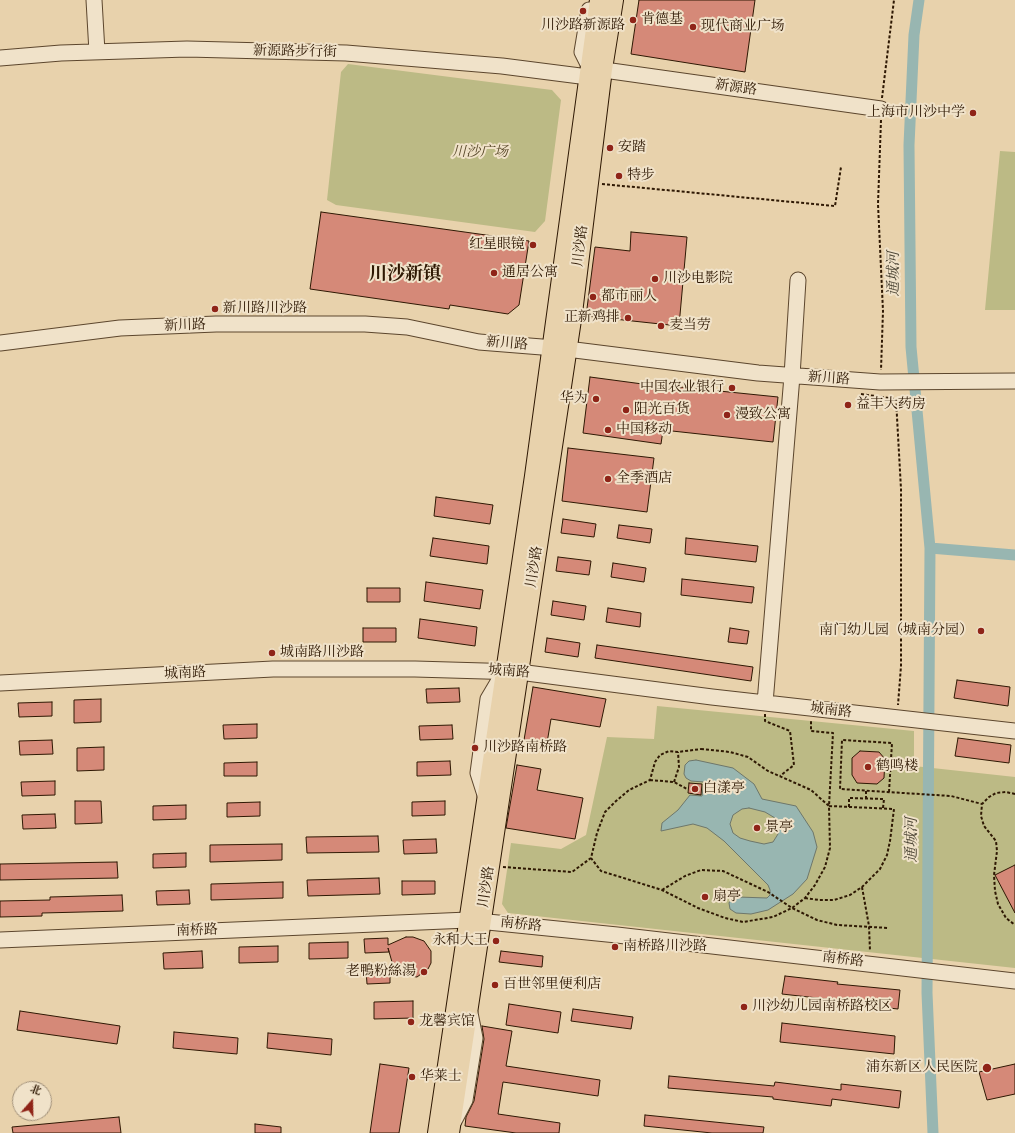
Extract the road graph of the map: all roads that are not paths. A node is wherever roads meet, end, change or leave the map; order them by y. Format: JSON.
{"nodes":[{"id":1,"x":94,"y":0,"type":"edge"},
{"id":2,"x":591,"y":0,"type":"edge"},
{"id":3,"x":599,"y":0,"type":"edge"},
{"id":4,"x":614,"y":0,"type":"edge"},
{"id":5,"x":622,"y":0,"type":"edge"},
{"id":6,"x":97,"y":52,"type":"junction"},
{"id":7,"x":0,"y":58,"type":"edge"},
{"id":8,"x":594,"y":71,"type":"junction"},
{"id":9,"x":881,"y":110,"type":"road end"},
{"id":10,"x":798,"y":280,"type":"dead end"},
{"id":11,"x":0,"y":343,"type":"edge"},
{"id":12,"x":559,"y":349,"type":"junction"},
{"id":13,"x":792,"y":376,"type":"junction"},
{"id":14,"x":1015,"y":381,"type":"edge"},
{"id":15,"x":511,"y":672,"type":"junction"},
{"id":16,"x":0,"y":683,"type":"edge"},
{"id":17,"x":765,"y":703,"type":"junction"},
{"id":18,"x":1015,"y":731,"type":"edge"},
{"id":19,"x":475,"y":920,"type":"junction"},
{"id":20,"x":0,"y":940,"type":"edge"},
{"id":21,"x":1015,"y":981,"type":"edge"},
{"id":22,"x":446,"y":1130,"type":"edge"}],
"edges":[{"from":1,"to":6,"type":"street"},
{"from":2,"to":8,"type":"street"},
{"from":3,"to":8,"type":"main road","name":"川沙路"},
{"from":4,"to":8,"type":"main road","name":"川沙路"},
{"from":5,"to":8,"type":"street"},
{"from":6,"to":7,"type":"street","name":"新源路步行街"},
{"from":6,"to":8,"type":"street","name":"新源路步行街"},
{"from":8,"to":9,"type":"street","name":"新源路"},
{"from":8,"to":12,"type":"main road","name":"川沙路"},
{"from":8,"to":12,"type":"main road","name":"川沙路"},
{"from":10,"to":13,"type":"street"},
{"from":11,"to":12,"type":"street","name":"新川路"},
{"from":12,"to":13,"type":"street","name":"新川路"},
{"from":12,"to":15,"type":"main road","name":"川沙路"},
{"from":13,"to":14,"type":"street","name":"新川路"},
{"from":13,"to":17,"type":"street"},
{"from":15,"to":16,"type":"street","name":"城南路"},
{"from":15,"to":17,"type":"street","name":"城南路"},
{"from":15,"to":19,"type":"main road","name":"川沙路"},
{"from":15,"to":19,"type":"main road","name":"川沙路"},
{"from":17,"to":18,"type":"street","name":"城南路"},
{"from":19,"to":20,"type":"street","name":"南桥路"},
{"from":19,"to":21,"type":"street","name":"南桥路"},
{"from":19,"to":22,"type":"main road","name":"川沙路"},
{"from":19,"to":22,"type":"main road","name":"川沙路"}]}
